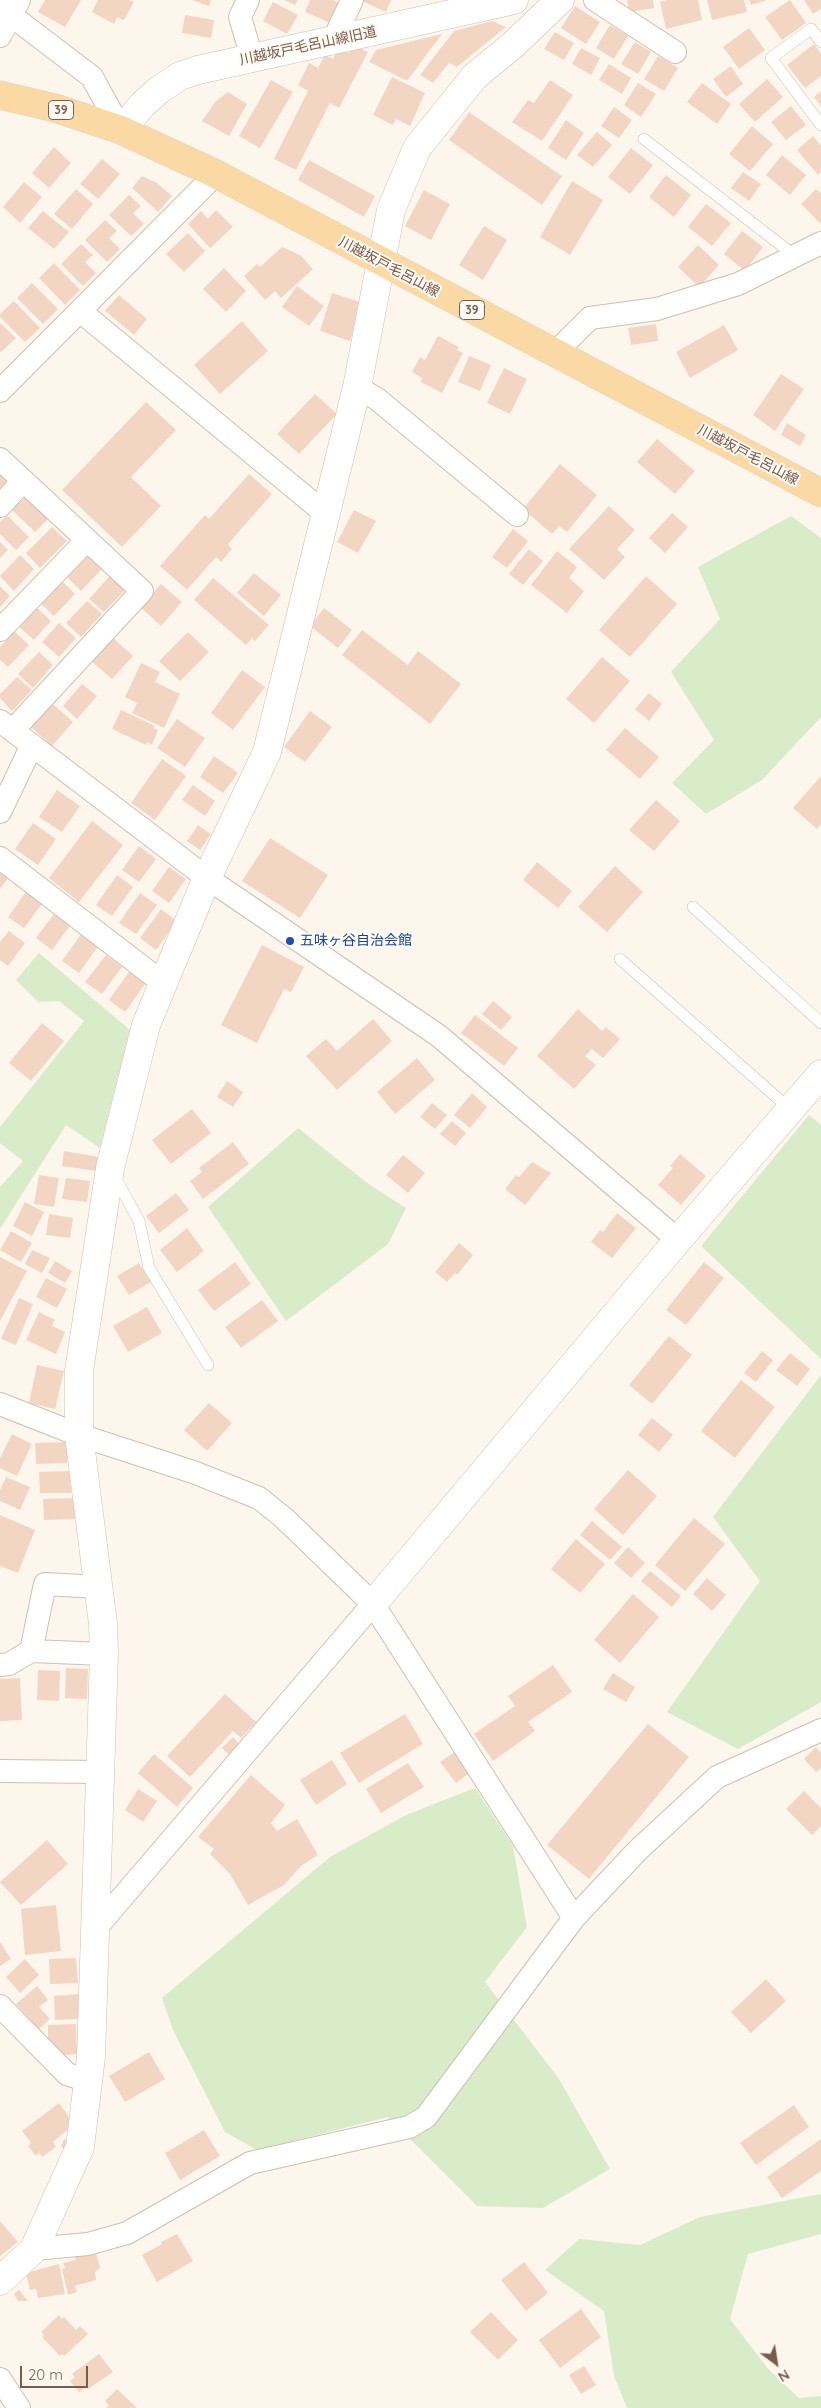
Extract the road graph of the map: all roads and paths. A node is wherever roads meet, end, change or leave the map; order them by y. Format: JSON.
{"nodes":[{"id":1,"x":248,"y":0,"type":"edge"},
{"id":2,"x":352,"y":0,"type":"edge"},
{"id":3,"x":514,"y":0,"type":"edge"},
{"id":4,"x":560,"y":0,"type":"edge"},
{"id":5,"x":594,"y":0,"type":"edge"},
{"id":6,"x":10,"y":8,"type":"edge"},
{"id":7,"x":0,"y":36,"type":"edge"},
{"id":8,"x":333,"y":41,"type":"junction"},
{"id":9,"x":821,"y":42,"type":"edge"},
{"id":10,"x":674,"y":52,"type":"dead end"},
{"id":11,"x":252,"y":58,"type":"junction"},
{"id":12,"x":0,"y":95,"type":"edge"},
{"id":13,"x":821,"y":125,"type":"edge"},
{"id":14,"x":122,"y":130,"type":"junction"},
{"id":15,"x":644,"y":139,"type":"dead end"},
{"id":16,"x":216,"y":174,"type":"junction"},
{"id":17,"x":821,"y":243,"type":"edge"},
{"id":18,"x":795,"y":256,"type":"junction"},
{"id":19,"x":382,"y":263,"type":"junction"},
{"id":20,"x":80,"y":310,"type":"junction"},
{"id":21,"x":554,"y":354,"type":"junction"},
{"id":22,"x":357,"y":387,"type":"junction"},
{"id":23,"x":0,"y":391,"type":"edge"},
{"id":24,"x":0,"y":460,"type":"edge"},
{"id":25,"x":24,"y":481,"type":"junction"},
{"id":26,"x":811,"y":488,"type":"edge"},
{"id":27,"x":821,"y":505,"type":"edge"},
{"id":28,"x":0,"y":506,"type":"edge"},
{"id":29,"x":326,"y":514,"type":"junction"},
{"id":30,"x":517,"y":515,"type":"dead end"},
{"id":31,"x":87,"y":540,"type":"junction"},
{"id":32,"x":0,"y":630,"type":"edge"},
{"id":33,"x":7,"y":725,"type":"edge"},
{"id":34,"x":32,"y":745,"type":"junction"},
{"id":35,"x":0,"y":812,"type":"edge"},
{"id":36,"x":0,"y":858,"type":"edge"},
{"id":37,"x":207,"y":878,"type":"junction"},
{"id":38,"x":693,"y":908,"type":"dead end"},
{"id":39,"x":620,"y":959,"type":"dead end"},
{"id":40,"x":163,"y":983,"type":"junction"},
{"id":41,"x":821,"y":1023,"type":"edge"},
{"id":42,"x":821,"y":1074,"type":"edge"},
{"id":43,"x":791,"y":1110,"type":"junction"},
{"id":44,"x":110,"y":1168,"type":"junction"},
{"id":45,"x":678,"y":1240,"type":"junction"},
{"id":46,"x":208,"y":1365,"type":"dead end"},
{"id":47,"x":0,"y":1404,"type":"edge"},
{"id":48,"x":79,"y":1435,"type":"junction"},
{"id":49,"x":98,"y":1587,"type":"junction"},
{"id":50,"x":373,"y":1604,"type":"junction"},
{"id":51,"x":32,"y":1651,"type":"junction"},
{"id":52,"x":104,"y":1654,"type":"junction"},
{"id":53,"x":0,"y":1665,"type":"edge"},
{"id":54,"x":821,"y":1730,"type":"edge"},
{"id":55,"x":0,"y":1771,"type":"edge"},
{"id":56,"x":99,"y":1772,"type":"junction"},
{"id":57,"x":574,"y":1918,"type":"junction"},
{"id":58,"x":96,"y":1928,"type":"junction"},
{"id":59,"x":0,"y":2006,"type":"edge"},
{"id":60,"x":88,"y":2081,"type":"junction"},
{"id":61,"x":34,"y":2249,"type":"junction"},
{"id":62,"x":0,"y":2281,"type":"edge"},
{"id":63,"x":0,"y":2379,"type":"edge"},
{"id":64,"x":19,"y":2408,"type":"edge"}],
"edges":[{"from":1,"to":11,"type":"street"},
{"from":2,"to":8,"type":"street"},
{"from":3,"to":8,"type":"street","name":"川越坂戸毛呂山線旧道"},
{"from":4,"to":19,"type":"street"},
{"from":5,"to":10,"type":"street"},
{"from":6,"to":7,"type":"street"},
{"from":6,"to":14,"type":"street"},
{"from":8,"to":11,"type":"street","name":"川越坂戸毛呂山線旧道"},
{"from":9,"to":13,"type":"lane"},
{"from":11,"to":14,"type":"street","name":"川越坂戸毛呂山線旧道"},
{"from":12,"to":14,"type":"main road","name":"川越坂戸毛呂山線","number":"39"},
{"from":14,"to":16,"type":"main road","name":"川越坂戸毛呂山線","number":"39"},
{"from":15,"to":18,"type":"lane"},
{"from":16,"to":19,"type":"main road","name":"川越坂戸毛呂山線","number":"39"},
{"from":16,"to":20,"type":"street"},
{"from":17,"to":18,"type":"street"},
{"from":18,"to":21,"type":"street"},
{"from":19,"to":21,"type":"main road","name":"川越坂戸毛呂山線","number":"39"},
{"from":19,"to":22,"type":"street"},
{"from":20,"to":23,"type":"street"},
{"from":20,"to":29,"type":"street"},
{"from":21,"to":26,"type":"main road","name":"川越坂戸毛呂山線","number":"39"},
{"from":22,"to":29,"type":"street"},
{"from":22,"to":30,"type":"street"},
{"from":24,"to":25,"type":"street"},
{"from":25,"to":28,"type":"street"},
{"from":25,"to":31,"type":"street"},
{"from":26,"to":27,"type":"street"},
{"from":29,"to":37,"type":"street"},
{"from":31,"to":32,"type":"street"},
{"from":31,"to":33,"type":"street"},
{"from":33,"to":34,"type":"street"},
{"from":34,"to":35,"type":"street"},
{"from":34,"to":37,"type":"street"},
{"from":36,"to":40,"type":"street"},
{"from":37,"to":40,"type":"street"},
{"from":37,"to":45,"type":"street"},
{"from":38,"to":41,"type":"lane"},
{"from":39,"to":43,"type":"lane"},
{"from":40,"to":44,"type":"street"},
{"from":42,"to":43,"type":"street"},
{"from":43,"to":45,"type":"street"},
{"from":44,"to":46,"type":"lane"},
{"from":44,"to":48,"type":"street"},
{"from":45,"to":50,"type":"street"},
{"from":47,"to":48,"type":"street"},
{"from":48,"to":49,"type":"street"},
{"from":48,"to":50,"type":"street"},
{"from":49,"to":51,"type":"street"},
{"from":49,"to":52,"type":"street"},
{"from":50,"to":57,"type":"street"},
{"from":50,"to":58,"type":"street"},
{"from":51,"to":52,"type":"street"},
{"from":51,"to":53,"type":"street"},
{"from":52,"to":56,"type":"street"},
{"from":54,"to":57,"type":"street"},
{"from":55,"to":56,"type":"street"},
{"from":56,"to":58,"type":"street"},
{"from":57,"to":61,"type":"street"},
{"from":58,"to":60,"type":"street"},
{"from":59,"to":60,"type":"street"},
{"from":60,"to":61,"type":"street"},
{"from":61,"to":62,"type":"street"},
{"from":63,"to":64,"type":"street"}]}
